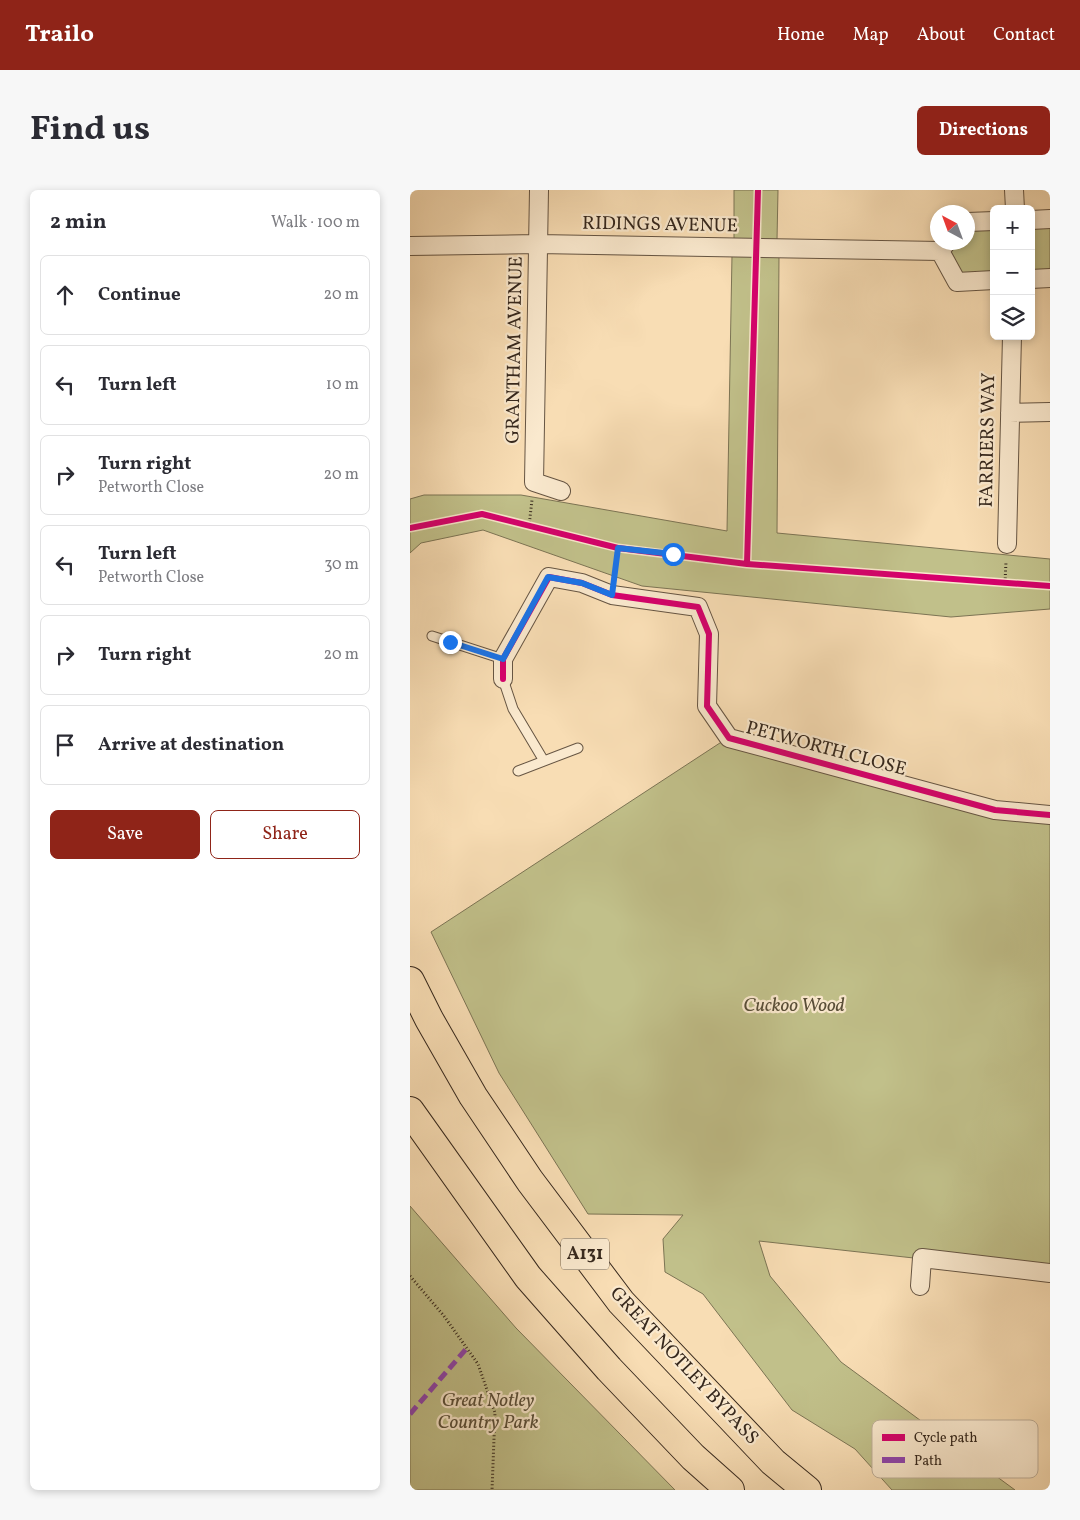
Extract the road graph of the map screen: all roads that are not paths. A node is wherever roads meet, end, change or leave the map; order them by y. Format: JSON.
{"nodes":[{"id":1,"x":539,"y":190,"type":"edge"},
{"id":2,"x":1014,"y":190,"type":"edge"},
{"id":3,"x":1015,"y":205,"type":"edge"},
{"id":4,"x":1050,"y":219,"type":"edge"},
{"id":5,"x":1035,"y":220,"type":"edge"},
{"id":6,"x":990,"y":221,"type":"edge"},
{"id":7,"x":975,"y":222,"type":"edge"},
{"id":8,"x":538,"y":244,"type":"junction"},
{"id":9,"x":410,"y":246,"type":"edge"},
{"id":10,"x":930,"y":247,"type":"edge"},
{"id":11,"x":944,"y":250,"type":"edge"},
{"id":12,"x":1050,"y":278,"type":"edge"},
{"id":13,"x":1035,"y":279,"type":"edge"},
{"id":14,"x":990,"y":280,"type":"edge"},
{"id":15,"x":1012,"y":340,"type":"edge"},
{"id":16,"x":1050,"y":412,"type":"edge"},
{"id":17,"x":1010,"y":413,"type":"junction"},
{"id":18,"x":561,"y":491,"type":"dead end"},
{"id":19,"x":1007,"y":544,"type":"dead end"},
{"id":20,"x":432,"y":636,"type":"dead end"},
{"id":21,"x":503,"y":659,"type":"junction"},
{"id":22,"x":503,"y":679,"type":"joint"},
{"id":23,"x":578,"y":748,"type":"dead end"},
{"id":24,"x":544,"y":761,"type":"junction"},
{"id":25,"x":518,"y":771,"type":"dead end"},
{"id":26,"x":1050,"y":816,"type":"edge"},
{"id":27,"x":410,"y":981,"type":"edge"},
{"id":28,"x":410,"y":1111,"type":"edge"},
{"id":29,"x":1050,"y":1273,"type":"edge"},
{"id":30,"x":920,"y":1286,"type":"dead end"},
{"id":31,"x":730,"y":1490,"type":"edge"},
{"id":32,"x":807,"y":1490,"type":"edge"}],
"edges":[{"from":1,"to":8,"type":"street","name":"GRANTHAM AVENUE"},
{"from":2,"to":3,"type":"street"},
{"from":4,"to":5,"type":"street"},
{"from":6,"to":7,"type":"street"},
{"from":8,"to":9,"type":"street","name":"RIDINGS AVENUE"},
{"from":8,"to":10,"type":"street","name":"RIDINGS AVENUE"},
{"from":8,"to":18,"type":"street","name":"GRANTHAM AVENUE"},
{"from":11,"to":14,"type":"street","name":"RIDINGS AVENUE"},
{"from":12,"to":13,"type":"street"},
{"from":15,"to":17,"type":"street","name":"FARRIERS WAY"},
{"from":16,"to":17,"type":"street"},
{"from":17,"to":19,"type":"street","name":"FARRIERS WAY"},
{"from":20,"to":21,"type":"lane"},
{"from":21,"to":22,"type":"street","name":"PETWORTH CLOSE"},
{"from":21,"to":26,"type":"street","name":"PETWORTH CLOSE"},
{"from":22,"to":24,"type":"lane"},
{"from":23,"to":24,"type":"lane"},
{"from":24,"to":25,"type":"lane"},
{"from":27,"to":32,"type":"highway","name":"GREAT NOTLEY BYPASS","number":"A131"},
{"from":28,"to":31,"type":"highway"},
{"from":29,"to":30,"type":"street"}]}
